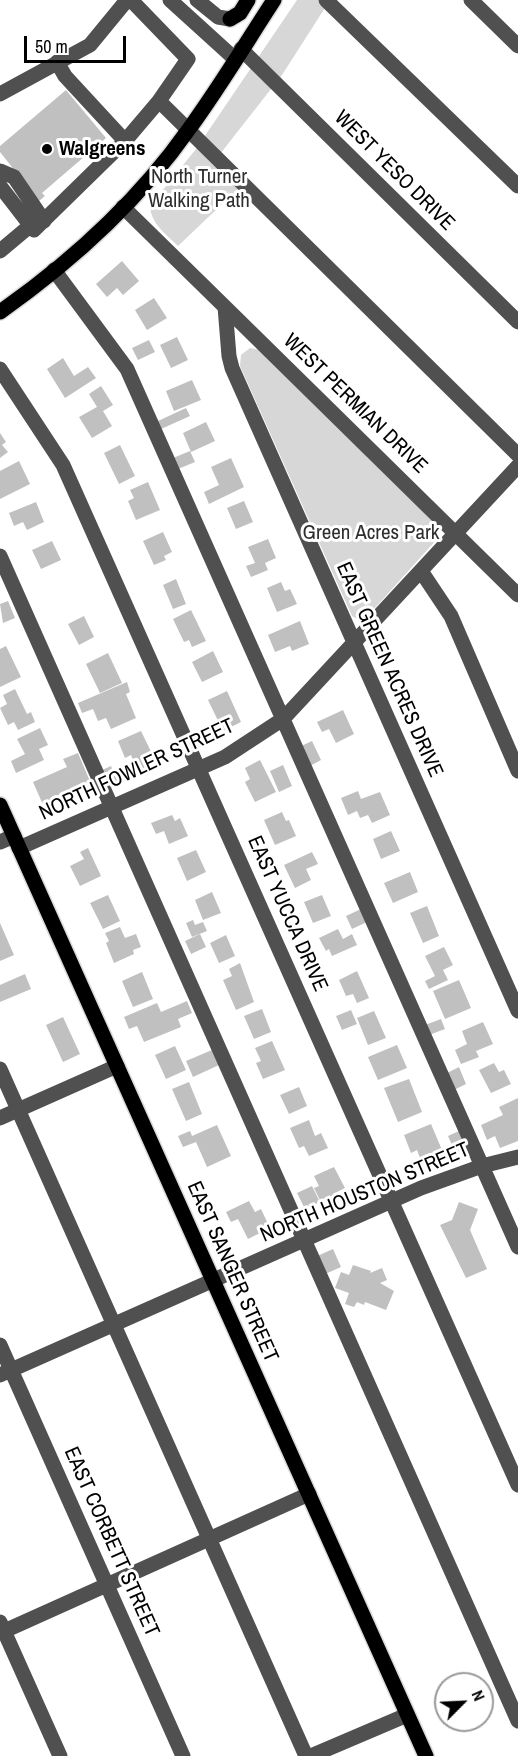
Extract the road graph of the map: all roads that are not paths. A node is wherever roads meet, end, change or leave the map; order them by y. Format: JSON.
{"nodes":[{"id":1,"x":129,"y":0,"type":"edge"},
{"id":2,"x":170,"y":0,"type":"edge"},
{"id":3,"x":198,"y":0,"type":"edge"},
{"id":4,"x":248,"y":0,"type":"edge"},
{"id":5,"x":274,"y":0,"type":"edge"},
{"id":6,"x":326,"y":0,"type":"edge"},
{"id":7,"x":471,"y":0,"type":"edge"},
{"id":8,"x":230,"y":19,"type":"joint"},
{"id":9,"x":518,"y":46,"type":"edge"},
{"id":10,"x":238,"y":54,"type":"junction"},
{"id":11,"x":57,"y":62,"type":"junction"},
{"id":12,"x":0,"y":94,"type":"edge"},
{"id":13,"x":159,"y":101,"type":"junction"},
{"id":14,"x":188,"y":131,"type":"junction"},
{"id":15,"x":124,"y":141,"type":"junction"},
{"id":16,"x":0,"y":171,"type":"edge"},
{"id":17,"x":0,"y":186,"type":"edge"},
{"id":18,"x":518,"y":186,"type":"edge"},
{"id":19,"x":123,"y":207,"type":"junction"},
{"id":20,"x":37,"y":223,"type":"junction"},
{"id":21,"x":0,"y":251,"type":"edge"},
{"id":22,"x":54,"y":270,"type":"junction"},
{"id":23,"x":225,"y":307,"type":"junction"},
{"id":24,"x":0,"y":312,"type":"edge"},
{"id":25,"x":518,"y":322,"type":"edge"},
{"id":26,"x":0,"y":369,"type":"edge"},
{"id":27,"x":518,"y":454,"type":"edge"},
{"id":28,"x":518,"y":466,"type":"edge"},
{"id":29,"x":456,"y":532,"type":"junction"},
{"id":30,"x":0,"y":556,"type":"edge"},
{"id":31,"x":421,"y":572,"type":"junction"},
{"id":32,"x":518,"y":595,"type":"edge"},
{"id":33,"x":354,"y":643,"type":"junction"},
{"id":34,"x":283,"y":719,"type":"junction"},
{"id":35,"x":199,"y":768,"type":"junction"},
{"id":36,"x":518,"y":771,"type":"edge"},
{"id":37,"x":0,"y":805,"type":"edge"},
{"id":38,"x":113,"y":807,"type":"junction"},
{"id":39,"x":11,"y":842,"type":"edge"},
{"id":40,"x":518,"y":1011,"type":"edge"},
{"id":41,"x":117,"y":1066,"type":"junction"},
{"id":42,"x":0,"y":1069,"type":"edge"},
{"id":43,"x":18,"y":1110,"type":"junction"},
{"id":44,"x":0,"y":1118,"type":"edge"},
{"id":45,"x":518,"y":1157,"type":"edge"},
{"id":46,"x":482,"y":1166,"type":"junction"},
{"id":47,"x":392,"y":1201,"type":"junction"},
{"id":48,"x":304,"y":1240,"type":"junction"},
{"id":49,"x":518,"y":1247,"type":"edge"},
{"id":50,"x":213,"y":1280,"type":"junction"},
{"id":51,"x":114,"y":1324,"type":"junction"},
{"id":52,"x":0,"y":1346,"type":"edge"},
{"id":53,"x":5,"y":1372,"type":"edge"},
{"id":54,"x":518,"y":1485,"type":"edge"},
{"id":55,"x":309,"y":1494,"type":"junction"},
{"id":56,"x":211,"y":1539,"type":"junction"},
{"id":57,"x":108,"y":1585,"type":"junction"},
{"id":58,"x":1,"y":1629,"type":"edge"},
{"id":59,"x":407,"y":1715,"type":"junction"},
{"id":60,"x":518,"y":1721,"type":"edge"},
{"id":61,"x":60,"y":1756,"type":"edge"},
{"id":62,"x":183,"y":1756,"type":"edge"},
{"id":63,"x":306,"y":1756,"type":"edge"},
{"id":64,"x":311,"y":1756,"type":"edge"},
{"id":65,"x":426,"y":1756,"type":"edge"}],
"edges":[{"from":1,"to":11,"type":"street"},
{"from":1,"to":13,"type":"street"},
{"from":2,"to":10,"type":"street","name":"WEST YESO DRIVE"},
{"from":3,"to":8,"type":"street"},
{"from":4,"to":8,"type":"main road"},
{"from":5,"to":10,"type":"main road"},
{"from":6,"to":18,"type":"street"},
{"from":7,"to":9,"type":"street"},
{"from":10,"to":14,"type":"main road"},
{"from":10,"to":25,"type":"street","name":"WEST YESO DRIVE"},
{"from":11,"to":12,"type":"street"},
{"from":11,"to":15,"type":"street"},
{"from":13,"to":14,"type":"street"},
{"from":13,"to":15,"type":"street"},
{"from":14,"to":19,"type":"main road"},
{"from":14,"to":27,"type":"street"},
{"from":15,"to":20,"type":"street"},
{"from":16,"to":20,"type":"street"},
{"from":17,"to":20,"type":"street"},
{"from":19,"to":22,"type":"main road"},
{"from":19,"to":23,"type":"street"},
{"from":20,"to":21,"type":"street"},
{"from":22,"to":24,"type":"main road"},
{"from":22,"to":34,"type":"street"},
{"from":23,"to":29,"type":"street","name":"WEST PERMIAN DRIVE"},
{"from":23,"to":33,"type":"street","name":"EAST GREEN ACRES DRIVE"},
{"from":26,"to":35,"type":"street","name":"EAST YUCCA DRIVE"},
{"from":28,"to":29,"type":"street","name":"NORTH FOWLER STREET"},
{"from":29,"to":31,"type":"street","name":"NORTH FOWLER STREET"},
{"from":29,"to":32,"type":"street","name":"WEST PERMIAN DRIVE"},
{"from":30,"to":38,"type":"street"},
{"from":31,"to":33,"type":"street","name":"NORTH FOWLER STREET"},
{"from":31,"to":36,"type":"street"},
{"from":33,"to":34,"type":"street","name":"NORTH FOWLER STREET"},
{"from":33,"to":40,"type":"street","name":"EAST GREEN ACRES DRIVE"},
{"from":34,"to":35,"type":"street","name":"NORTH FOWLER STREET"},
{"from":34,"to":46,"type":"street"},
{"from":35,"to":38,"type":"street","name":"NORTH FOWLER STREET"},
{"from":35,"to":47,"type":"street","name":"EAST YUCCA DRIVE"},
{"from":37,"to":39,"type":"main road","name":"EAST SANGER STREET"},
{"from":38,"to":39,"type":"street","name":"NORTH FOWLER STREET"},
{"from":38,"to":48,"type":"street"},
{"from":39,"to":41,"type":"main road","name":"EAST SANGER STREET"},
{"from":41,"to":43,"type":"street"},
{"from":41,"to":50,"type":"main road","name":"EAST SANGER STREET"},
{"from":42,"to":43,"type":"street"},
{"from":43,"to":44,"type":"street"},
{"from":43,"to":51,"type":"street"},
{"from":45,"to":46,"type":"street","name":"NORTH HOUSTON STREET"},
{"from":46,"to":47,"type":"street","name":"NORTH HOUSTON STREET"},
{"from":46,"to":49,"type":"street"},
{"from":47,"to":48,"type":"street","name":"NORTH HOUSTON STREET"},
{"from":47,"to":54,"type":"street","name":"EAST YUCCA DRIVE"},
{"from":48,"to":50,"type":"street","name":"NORTH HOUSTON STREET"},
{"from":48,"to":60,"type":"street"},
{"from":50,"to":51,"type":"street","name":"NORTH HOUSTON STREET"},
{"from":50,"to":55,"type":"main road","name":"EAST SANGER STREET"},
{"from":51,"to":53,"type":"street","name":"NORTH HOUSTON STREET"},
{"from":51,"to":56,"type":"street"},
{"from":52,"to":53,"type":"street","name":"EAST CORBETT STREET"},
{"from":53,"to":57,"type":"street","name":"EAST CORBETT STREET"},
{"from":55,"to":56,"type":"street"},
{"from":55,"to":59,"type":"main road","name":"EAST SANGER STREET"},
{"from":56,"to":57,"type":"street"},
{"from":56,"to":63,"type":"street"},
{"from":57,"to":58,"type":"street"},
{"from":57,"to":62,"type":"street","name":"EAST CORBETT STREET"},
{"from":58,"to":61,"type":"street"},
{"from":59,"to":64,"type":"street"},
{"from":59,"to":65,"type":"main road","name":"EAST SANGER STREET"}]}
